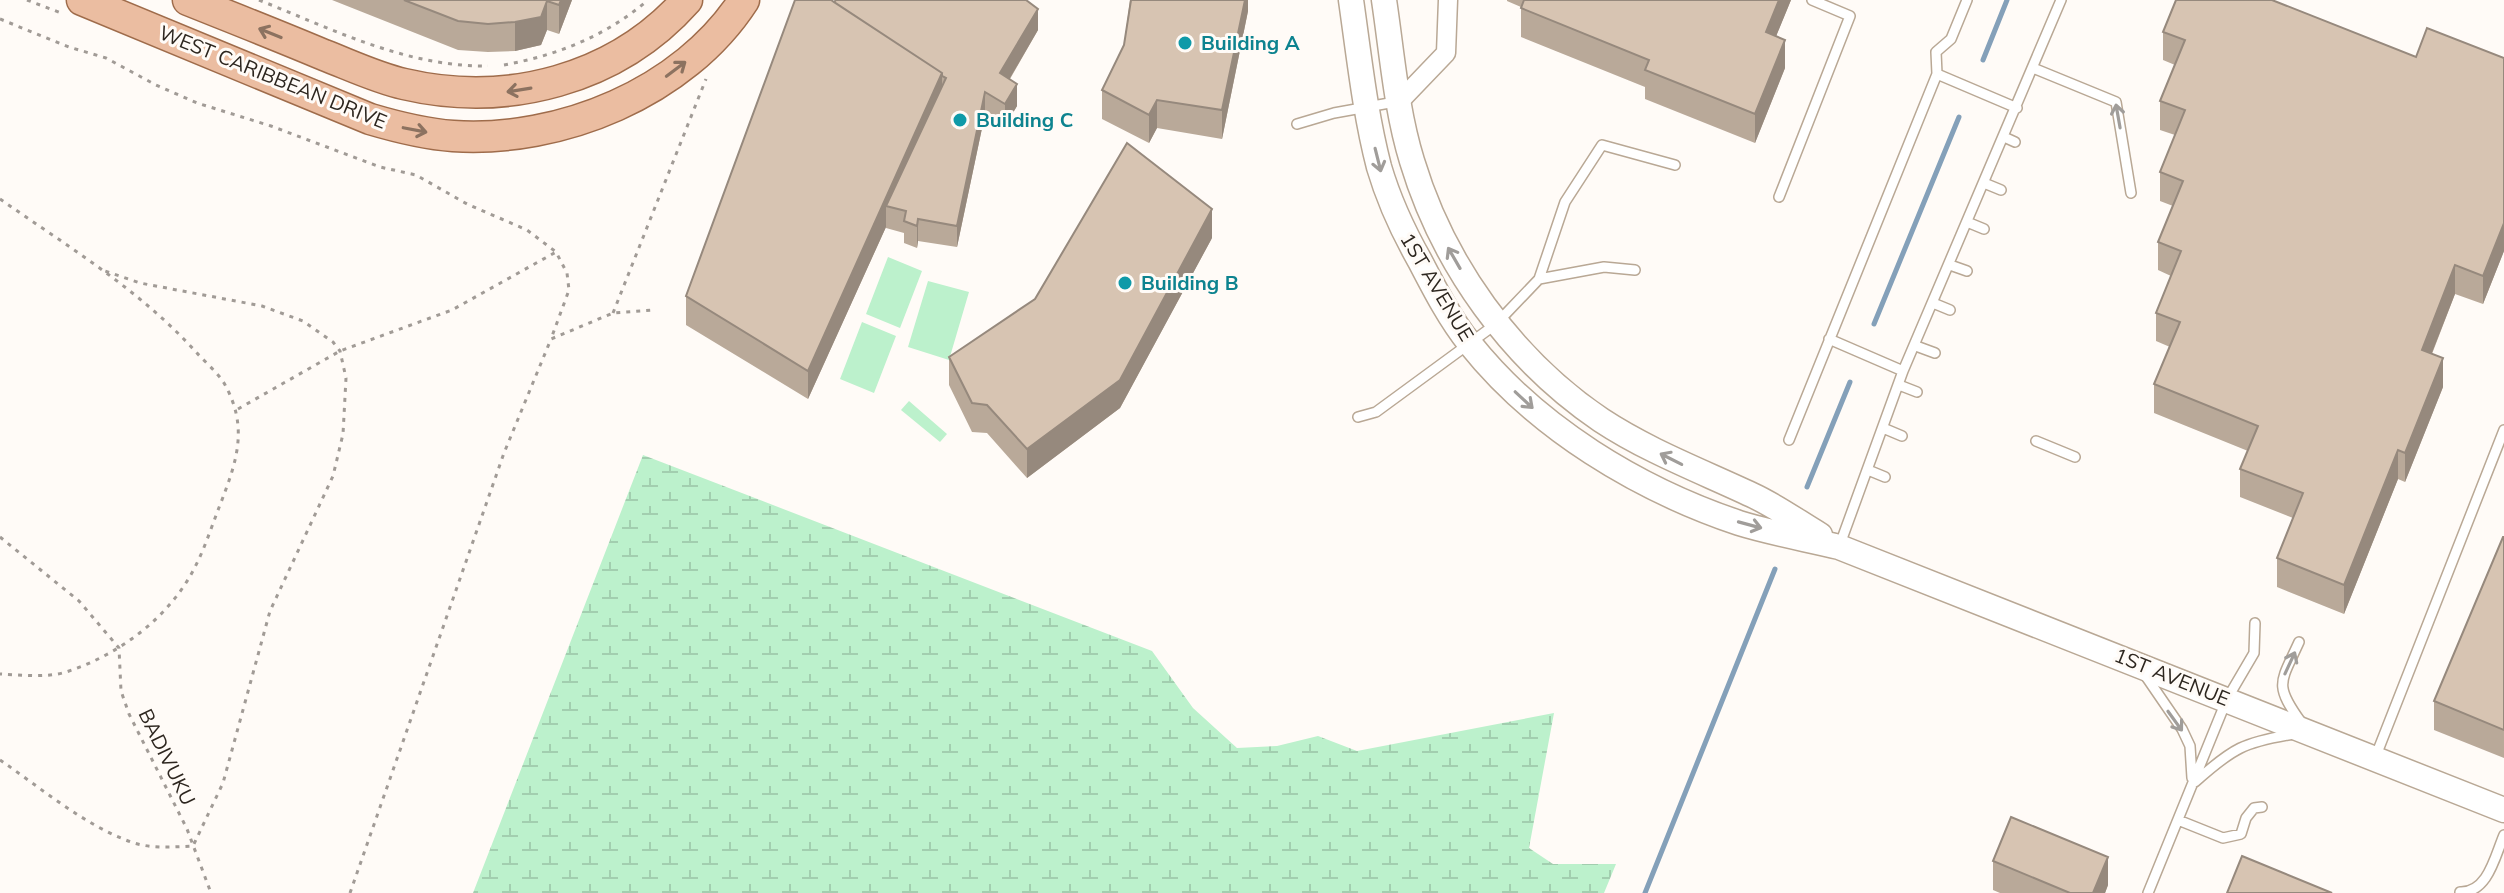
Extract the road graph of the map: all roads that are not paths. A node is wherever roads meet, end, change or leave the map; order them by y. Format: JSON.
{"nodes":[{"id":1,"x":82,"y":0,"type":"edge"},
{"id":2,"x":188,"y":0,"type":"edge"},
{"id":3,"x":687,"y":0,"type":"edge"},
{"id":4,"x":744,"y":0,"type":"edge"},
{"id":5,"x":1351,"y":0,"type":"edge"},
{"id":6,"x":1384,"y":0,"type":"edge"},
{"id":7,"x":1448,"y":0,"type":"edge"},
{"id":8,"x":1812,"y":0,"type":"edge"},
{"id":9,"x":1967,"y":0,"type":"edge"},
{"id":10,"x":2061,"y":0,"type":"edge"},
{"id":11,"x":1833,"y":4,"type":"edge"},
{"id":12,"x":2033,"y":68,"type":"junction"},
{"id":13,"x":1937,"y":74,"type":"junction"},
{"id":14,"x":1399,"y":102,"type":"junction"},
{"id":15,"x":1367,"y":108,"type":"junction"},
{"id":16,"x":2017,"y":108,"type":"junction"},
{"id":17,"x":1297,"y":124,"type":"dead end"},
{"id":18,"x":2004,"y":137,"type":"junction"},
{"id":19,"x":2015,"y":142,"type":"dead end"},
{"id":20,"x":1675,"y":165,"type":"dead end"},
{"id":21,"x":1984,"y":183,"type":"junction"},
{"id":22,"x":2001,"y":190,"type":"dead end"},
{"id":23,"x":2131,"y":193,"type":"dead end"},
{"id":24,"x":1779,"y":197,"type":"dead end"},
{"id":25,"x":1967,"y":222,"type":"junction"},
{"id":26,"x":1984,"y":229,"type":"dead end"},
{"id":27,"x":1950,"y":265,"type":"junction"},
{"id":28,"x":1635,"y":270,"type":"dead end"},
{"id":29,"x":1967,"y":271,"type":"dead end"},
{"id":30,"x":1539,"y":279,"type":"junction"},
{"id":31,"x":1933,"y":303,"type":"junction"},
{"id":32,"x":1950,"y":310,"type":"dead end"},
{"id":33,"x":1496,"y":324,"type":"junction"},
{"id":34,"x":1829,"y":339,"type":"junction"},
{"id":35,"x":1470,"y":344,"type":"junction"},
{"id":36,"x":1916,"y":346,"type":"junction"},
{"id":37,"x":1935,"y":353,"type":"dead end"},
{"id":38,"x":1903,"y":371,"type":"junction"},
{"id":39,"x":1899,"y":385,"type":"junction"},
{"id":40,"x":1917,"y":392,"type":"dead end"},
{"id":41,"x":1358,"y":417,"type":"dead end"},
{"id":42,"x":1883,"y":428,"type":"junction"},
{"id":43,"x":2504,"y":430,"type":"edge"},
{"id":44,"x":1902,"y":436,"type":"dead end"},
{"id":45,"x":1789,"y":440,"type":"dead end"},
{"id":46,"x":2036,"y":441,"type":"dead end"},
{"id":47,"x":2075,"y":457,"type":"dead end"},
{"id":48,"x":1868,"y":470,"type":"junction"},
{"id":49,"x":1885,"y":477,"type":"dead end"},
{"id":50,"x":1839,"y":547,"type":"junction"},
{"id":51,"x":2255,"y":623,"type":"dead end"},
{"id":52,"x":2299,"y":642,"type":"dead end"},
{"id":53,"x":2138,"y":663,"type":"junction"},
{"id":54,"x":2227,"y":699,"type":"junction"},
{"id":55,"x":2308,"y":732,"type":"junction"},
{"id":56,"x":2375,"y":758,"type":"junction"},
{"id":57,"x":2192,"y":786,"type":"junction"},
{"id":58,"x":2262,"y":807,"type":"dead end"},
{"id":59,"x":2504,"y":810,"type":"edge"},
{"id":60,"x":2178,"y":820,"type":"junction"},
{"id":61,"x":2504,"y":835,"type":"edge"},
{"id":62,"x":2460,"y":892,"type":"edge"},
{"id":63,"x":2148,"y":893,"type":"edge"}],
"edges":[{"from":1,"to":4,"type":"main road","name":"WEST CARIBBEAN DRIVE","one_way":true},
{"from":3,"to":2,"type":"main road","name":"WEST CARIBBEAN DRIVE","one_way":true},
{"from":5,"to":15,"type":"street","name":"1ST AVENUE"},
{"from":6,"to":14,"type":"street","name":"1ST AVENUE"},
{"from":7,"to":14,"type":"street"},
{"from":8,"to":11,"type":"lane"},
{"from":9,"to":13,"type":"lane"},
{"from":10,"to":12,"type":"lane"},
{"from":11,"to":24,"type":"lane"},
{"from":12,"to":16,"type":"lane"},
{"from":23,"to":12,"type":"lane","one_way":true},
{"from":13,"to":16,"type":"lane"},
{"from":13,"to":34,"type":"lane"},
{"from":14,"to":15,"type":"lane"},
{"from":33,"to":14,"type":"street","name":"1ST AVENUE","one_way":true},
{"from":15,"to":17,"type":"lane"},
{"from":15,"to":35,"type":"street","name":"1ST AVENUE","one_way":true},
{"from":16,"to":18,"type":"lane"},
{"from":18,"to":19,"type":"lane"},
{"from":18,"to":21,"type":"lane"},
{"from":20,"to":30,"type":"lane"},
{"from":21,"to":22,"type":"lane"},
{"from":21,"to":25,"type":"lane"},
{"from":25,"to":26,"type":"lane"},
{"from":25,"to":27,"type":"lane"},
{"from":27,"to":29,"type":"lane"},
{"from":27,"to":31,"type":"lane"},
{"from":28,"to":30,"type":"lane"},
{"from":30,"to":33,"type":"lane"},
{"from":31,"to":32,"type":"lane"},
{"from":31,"to":36,"type":"lane"},
{"from":33,"to":35,"type":"lane"},
{"from":50,"to":33,"type":"street","name":"1ST AVENUE","one_way":true},
{"from":34,"to":38,"type":"lane"},
{"from":34,"to":45,"type":"lane"},
{"from":35,"to":41,"type":"lane"},
{"from":35,"to":50,"type":"street","name":"1ST AVENUE","one_way":true},
{"from":36,"to":37,"type":"lane"},
{"from":36,"to":38,"type":"lane"},
{"from":38,"to":39,"type":"lane"},
{"from":39,"to":40,"type":"lane"},
{"from":39,"to":42,"type":"lane"},
{"from":42,"to":44,"type":"lane"},
{"from":42,"to":48,"type":"lane"},
{"from":43,"to":56,"type":"lane"},
{"from":46,"to":47,"type":"lane"},
{"from":48,"to":49,"type":"lane"},
{"from":48,"to":50,"type":"lane"},
{"from":50,"to":53,"type":"street","name":"1ST AVENUE"},
{"from":51,"to":54,"type":"lane"},
{"from":55,"to":52,"type":"lane","one_way":true},
{"from":53,"to":54,"type":"street","name":"1ST AVENUE"},
{"from":53,"to":57,"type":"lane","one_way":true},
{"from":54,"to":55,"type":"street","name":"1ST AVENUE"},
{"from":54,"to":57,"type":"lane"},
{"from":55,"to":56,"type":"street","name":"1ST AVENUE"},
{"from":55,"to":57,"type":"lane"},
{"from":56,"to":59,"type":"street","name":"1ST AVENUE"},
{"from":57,"to":60,"type":"lane"},
{"from":58,"to":60,"type":"lane"},
{"from":60,"to":63,"type":"lane"},
{"from":61,"to":62,"type":"lane"}]}
